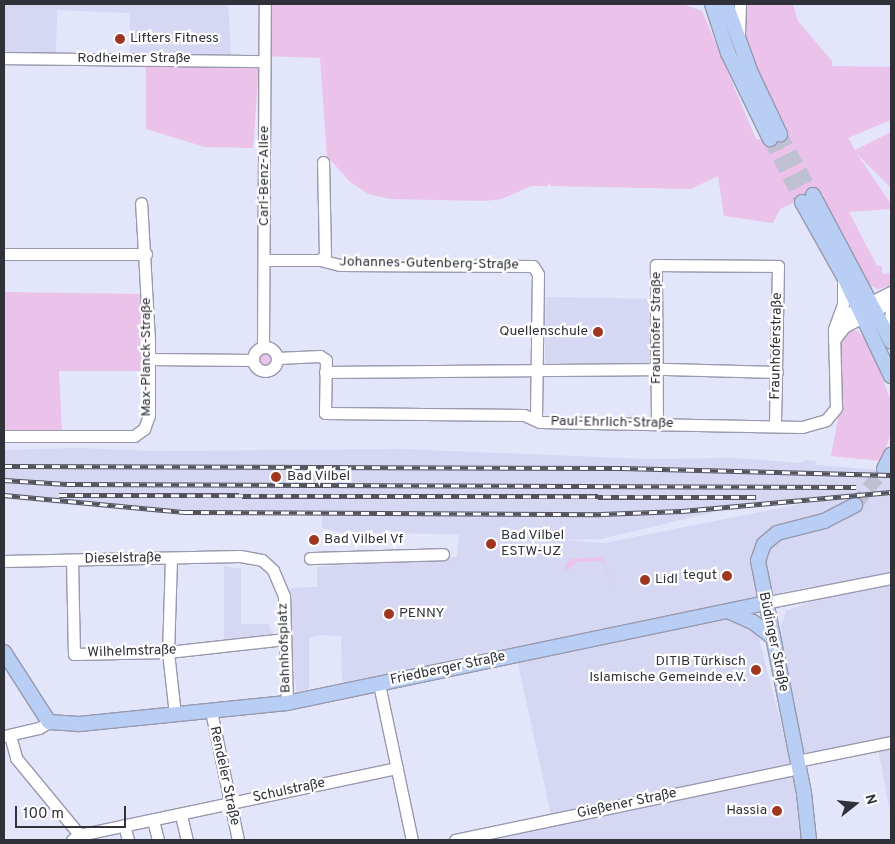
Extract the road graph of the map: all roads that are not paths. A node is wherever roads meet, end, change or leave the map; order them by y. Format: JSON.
{"nodes":[{"id":1,"x":265,"y":4,"type":"edge"},
{"id":2,"x":712,"y":4,"type":"edge"},
{"id":3,"x":726,"y":4,"type":"edge"},
{"id":4,"x":740,"y":4,"type":"edge"},
{"id":5,"x":741,"y":47,"type":"junction"},
{"id":6,"x":4,"y":58,"type":"edge"},
{"id":7,"x":264,"y":61,"type":"junction"},
{"id":8,"x":323,"y":162,"type":"dead end"},
{"id":9,"x":142,"y":203,"type":"dead end"},
{"id":10,"x":4,"y":254,"type":"edge"},
{"id":11,"x":146,"y":254,"type":"junction"},
{"id":12,"x":322,"y":258,"type":"junction"},
{"id":13,"x":265,"y":260,"type":"junction"},
{"id":14,"x":778,"y":266,"type":"joint"},
{"id":15,"x":843,"y":275,"type":"junction"},
{"id":16,"x":891,"y":292,"type":"edge"},
{"id":17,"x":891,"y":302,"type":"edge"},
{"id":18,"x":867,"y":308,"type":"junction"},
{"id":19,"x":891,"y":309,"type":"edge"},
{"id":20,"x":839,"y":318,"type":"junction"},
{"id":21,"x":890,"y":339,"type":"edge"},
{"id":22,"x":834,"y":340,"type":"junction"},
{"id":23,"x":263,"y":348,"type":"junction"},
{"id":24,"x":277,"y":358,"type":"junction"},
{"id":25,"x":149,"y":359,"type":"junction"},
{"id":26,"x":253,"y":360,"type":"junction"},
{"id":27,"x":538,"y":370,"type":"junction"},
{"id":28,"x":658,"y":370,"type":"junction"},
{"id":29,"x":325,"y":372,"type":"junction"},
{"id":30,"x":777,"y":372,"type":"junction"},
{"id":31,"x":891,"y":376,"type":"edge"},
{"id":32,"x":536,"y":420,"type":"junction"},
{"id":33,"x":656,"y":423,"type":"junction"},
{"id":34,"x":775,"y":426,"type":"junction"},
{"id":35,"x":4,"y":436,"type":"edge"},
{"id":36,"x":891,"y":455,"type":"edge"},
{"id":37,"x":884,"y":469,"type":"tunnel mouth"},
{"id":38,"x":855,"y":505,"type":"tunnel mouth"},
{"id":39,"x":443,"y":554,"type":"dead end"},
{"id":40,"x":242,"y":556,"type":"joint"},
{"id":41,"x":171,"y":558,"type":"junction"},
{"id":42,"x":310,"y":558,"type":"dead end"},
{"id":43,"x":72,"y":560,"type":"junction"},
{"id":44,"x":4,"y":562,"type":"edge"},
{"id":45,"x":891,"y":578,"type":"edge"},
{"id":46,"x":764,"y":603,"type":"junction"},
{"id":47,"x":728,"y":611,"type":"junction"},
{"id":48,"x":771,"y":636,"type":"junction"},
{"id":49,"x":285,"y":639,"type":"junction"},
{"id":50,"x":4,"y":652,"type":"edge"},
{"id":51,"x":168,"y":652,"type":"junction"},
{"id":52,"x":379,"y":684,"type":"junction"},
{"id":53,"x":287,"y":703,"type":"junction"},
{"id":54,"x":211,"y":711,"type":"junction"},
{"id":55,"x":175,"y":714,"type":"junction"},
{"id":56,"x":49,"y":722,"type":"junction"},
{"id":57,"x":7,"y":736,"type":"edge"},
{"id":58,"x":891,"y":742,"type":"edge"},
{"id":59,"x":798,"y":764,"type":"junction"},
{"id":60,"x":396,"y":768,"type":"junction"},
{"id":61,"x":230,"y":804,"type":"junction"},
{"id":62,"x":182,"y":815,"type":"junction"},
{"id":63,"x":153,"y":820,"type":"junction"},
{"id":64,"x":124,"y":825,"type":"junction"},
{"id":65,"x":78,"y":838,"type":"edge"},
{"id":66,"x":128,"y":840,"type":"edge"},
{"id":67,"x":158,"y":840,"type":"edge"},
{"id":68,"x":187,"y":840,"type":"edge"},
{"id":69,"x":238,"y":840,"type":"edge"},
{"id":70,"x":412,"y":840,"type":"edge"},
{"id":71,"x":456,"y":840,"type":"edge"},
{"id":72,"x":809,"y":840,"type":"edge"}],
"edges":[{"from":1,"to":7,"type":"street","name":"Carl-Benz-Allee"},
{"from":2,"to":5,"type":"main road"},
{"from":3,"to":5,"type":"main road"},
{"from":4,"to":5,"type":"street"},
{"from":6,"to":7,"type":"street","name":"Rodheimer Straße"},
{"from":7,"to":13,"type":"street","name":"Carl-Benz-Allee"},
{"from":8,"to":12,"type":"street"},
{"from":9,"to":11,"type":"street","name":"Max-Planck-Straße"},
{"from":10,"to":11,"type":"street"},
{"from":11,"to":25,"type":"street","name":"Max-Planck-Straße"},
{"from":12,"to":13,"type":"street"},
{"from":12,"to":27,"type":"street","name":"Johannes-Gutenberg-Straße"},
{"from":13,"to":23,"type":"street","name":"Carl-Benz-Allee"},
{"from":14,"to":28,"type":"street","name":"Fraunhofer Straße"},
{"from":14,"to":30,"type":"street","name":"Fraunhoferstraße"},
{"from":15,"to":18,"type":"main road"},
{"from":15,"to":18,"type":"main road"},
{"from":15,"to":20,"type":"street","name":"Paul-Ehrlich-Straße"},
{"from":16,"to":18,"type":"street"},
{"from":17,"to":18,"type":"street"},
{"from":18,"to":20,"type":"street"},
{"from":18,"to":21,"type":"main road"},
{"from":18,"to":22,"type":"street"},
{"from":18,"to":31,"type":"main road"},
{"from":19,"to":21,"type":"street"},
{"from":20,"to":22,"type":"street","name":"Paul-Ehrlich-Straße"},
{"from":22,"to":34,"type":"street","name":"Paul-Ehrlich-Straße"},
{"from":23,"to":24,"type":"street"},
{"from":23,"to":26,"type":"street"},
{"from":24,"to":26,"type":"street"},
{"from":24,"to":29,"type":"street"},
{"from":25,"to":26,"type":"street"},
{"from":25,"to":35,"type":"street","name":"Max-Planck-Straße"},
{"from":27,"to":28,"type":"street"},
{"from":27,"to":29,"type":"street"},
{"from":27,"to":32,"type":"street","name":"Johannes-Gutenberg-Straße"},
{"from":28,"to":30,"type":"street"},
{"from":28,"to":33,"type":"street","name":"Fraunhofer Straße"},
{"from":29,"to":32,"type":"street","name":"Paul-Ehrlich-Straße"},
{"from":30,"to":34,"type":"street","name":"Fraunhoferstraße"},
{"from":32,"to":33,"type":"street","name":"Paul-Ehrlich-Straße"},
{"from":33,"to":34,"type":"street","name":"Paul-Ehrlich-Straße"},
{"from":36,"to":37,"type":"main road"},
{"from":38,"to":46,"type":"main road","name":"Büdinger Straße"},
{"from":39,"to":42,"type":"street"},
{"from":40,"to":41,"type":"street","name":"Dieselstraße"},
{"from":40,"to":49,"type":"street","name":"Bahnhofsplatz"},
{"from":41,"to":43,"type":"street","name":"Dieselstraße"},
{"from":41,"to":51,"type":"street"},
{"from":43,"to":44,"type":"street","name":"Dieselstraße"},
{"from":43,"to":51,"type":"street","name":"Wilhelmstraße"},
{"from":45,"to":46,"type":"street","name":"Friedberger Straße"},
{"from":46,"to":47,"type":"main road","name":"Friedberger Straße"},
{"from":46,"to":48,"type":"main road","name":"Büdinger Straße"},
{"from":47,"to":48,"type":"main road"},
{"from":47,"to":52,"type":"main road","name":"Friedberger Straße"},
{"from":48,"to":59,"type":"main road","name":"Büdinger Straße"},
{"from":49,"to":51,"type":"street","name":"Wilhelmstraße"},
{"from":49,"to":53,"type":"street","name":"Bahnhofsplatz"},
{"from":50,"to":56,"type":"main road"},
{"from":51,"to":55,"type":"street"},
{"from":52,"to":53,"type":"main road","name":"Friedberger Straße"},
{"from":52,"to":60,"type":"street"},
{"from":53,"to":54,"type":"main road","name":"Friedberger Straße"},
{"from":54,"to":55,"type":"main road","name":"Friedberger Straße"},
{"from":54,"to":61,"type":"street","name":"Rendeler Straße"},
{"from":55,"to":56,"type":"main road","name":"Friedberger Straße"},
{"from":56,"to":57,"type":"street","name":"Friedberger Straße"},
{"from":57,"to":65,"type":"street"},
{"from":58,"to":59,"type":"street","name":"Gießener Straße"},
{"from":59,"to":71,"type":"street","name":"Gießener Straße"},
{"from":59,"to":72,"type":"main road","name":"Büdinger Straße"},
{"from":60,"to":61,"type":"street","name":"Schulstraße"},
{"from":60,"to":70,"type":"street"},
{"from":61,"to":62,"type":"street","name":"Schulstraße"},
{"from":61,"to":69,"type":"street","name":"Rendeler Straße"},
{"from":62,"to":63,"type":"street","name":"Schulstraße"},
{"from":62,"to":68,"type":"street"},
{"from":63,"to":64,"type":"street","name":"Schulstraße"},
{"from":63,"to":67,"type":"street"},
{"from":64,"to":65,"type":"street","name":"Schulstraße"},
{"from":64,"to":66,"type":"street"}]}
